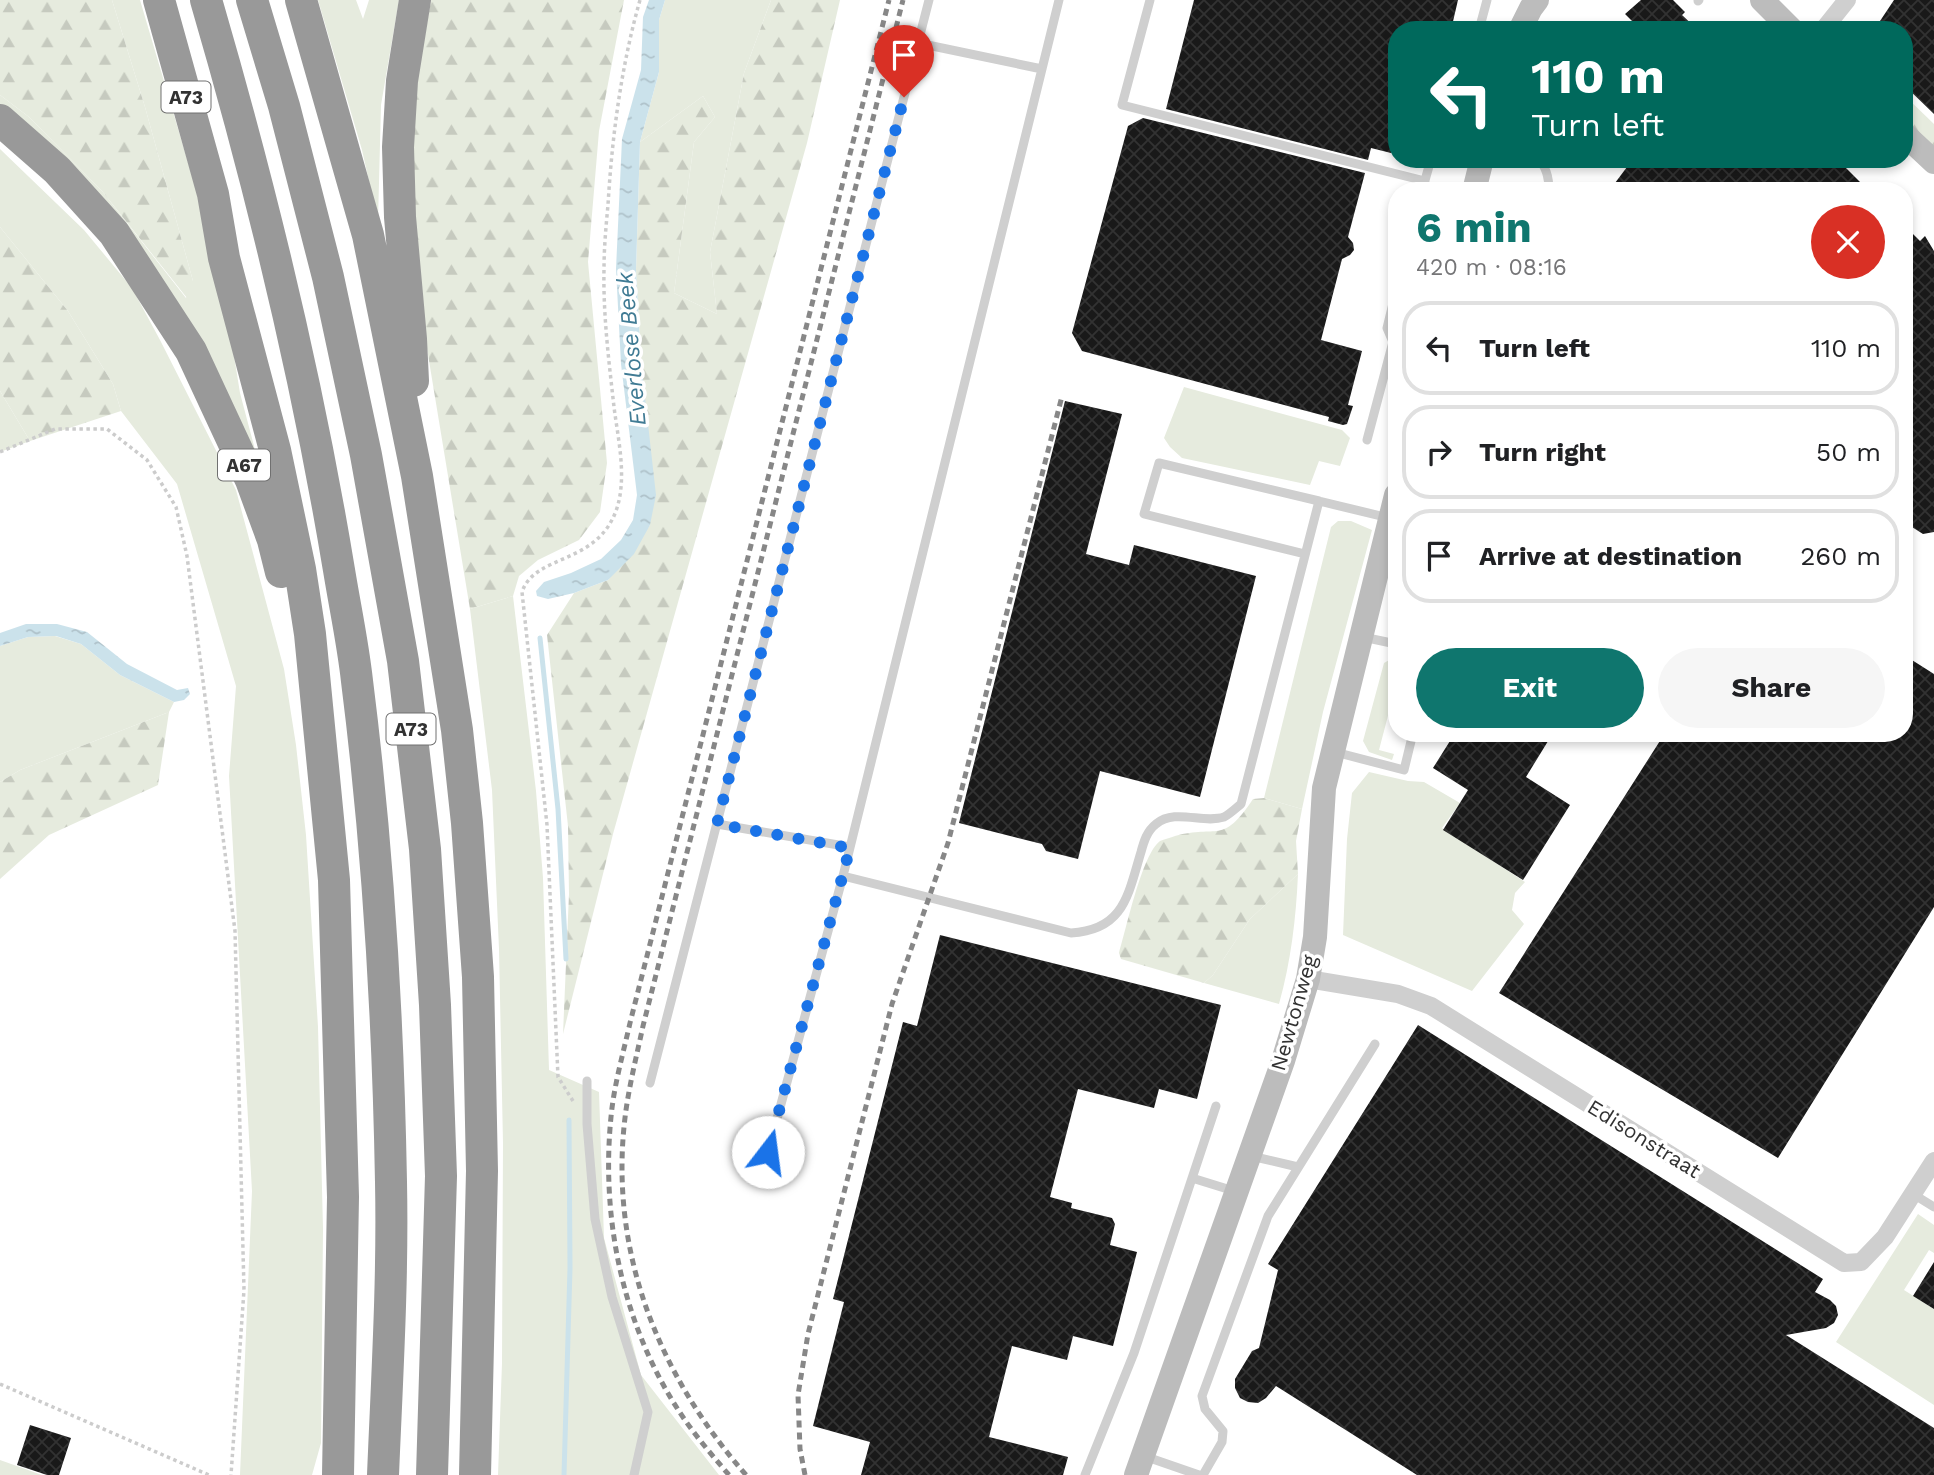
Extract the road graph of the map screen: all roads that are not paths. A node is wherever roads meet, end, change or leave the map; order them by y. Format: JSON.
{"nodes":[{"id":1,"x":159,"y":0,"type":"edge"},
{"id":2,"x":206,"y":0,"type":"edge"},
{"id":3,"x":252,"y":0,"type":"edge"},
{"id":4,"x":302,"y":0,"type":"edge"},
{"id":5,"x":415,"y":0,"type":"edge"},
{"id":6,"x":929,"y":0,"type":"edge"},
{"id":7,"x":1059,"y":0,"type":"edge"},
{"id":8,"x":1150,"y":0,"type":"edge"},
{"id":9,"x":1487,"y":0,"type":"edge"},
{"id":10,"x":1537,"y":0,"type":"edge"},
{"id":11,"x":1762,"y":0,"type":"edge"},
{"id":12,"x":1847,"y":0,"type":"edge"},
{"id":13,"x":1481,"y":21,"type":"edge"},
{"id":14,"x":1524,"y":21,"type":"edge"},
{"id":15,"x":1783,"y":21,"type":"edge"},
{"id":16,"x":1830,"y":21,"type":"edge"},
{"id":17,"x":918,"y":43,"type":"junction"},
{"id":18,"x":1042,"y":69,"type":"junction"},
{"id":19,"x":0,"y":120,"type":"edge"},
{"id":20,"x":1913,"y":142,"type":"edge"},
{"id":21,"x":1934,"y":162,"type":"edge"},
{"id":22,"x":1545,"y":169,"type":"edge"},
{"id":23,"x":1408,"y":182,"type":"edge"},
{"id":24,"x":1549,"y":182,"type":"edge"},
{"id":25,"x":1388,"y":367,"type":"edge"},
{"id":26,"x":1367,"y":440,"type":"dead end"},
{"id":27,"x":417,"y":476,"type":"junction"},
{"id":28,"x":1319,"y":501,"type":"junction"},
{"id":29,"x":1388,"y":506,"type":"edge"},
{"id":30,"x":1388,"y":526,"type":"edge"},
{"id":31,"x":1305,"y":554,"type":"junction"},
{"id":32,"x":1361,"y":636,"type":"junction"},
{"id":33,"x":1388,"y":643,"type":"edge"},
{"id":34,"x":318,"y":720,"type":"junction"},
{"id":35,"x":1411,"y":742,"type":"edge"},
{"id":36,"x":1333,"y":752,"type":"junction"},
{"id":37,"x":717,"y":824,"type":"junction"},
{"id":38,"x":850,"y":848,"type":"junction"},
{"id":39,"x":843,"y":876,"type":"junction"},
{"id":40,"x":1308,"y":979,"type":"junction"},
{"id":41,"x":1375,"y":1044,"type":"dead end"},
{"id":42,"x":587,"y":1082,"type":"dead end"},
{"id":43,"x":650,"y":1083,"type":"dead end"},
{"id":44,"x":1216,"y":1106,"type":"dead end"},
{"id":45,"x":768,"y":1152,"type":"dead end"},
{"id":46,"x":1249,"y":1155,"type":"junction"},
{"id":47,"x":1934,"y":1161,"type":"edge"},
{"id":48,"x":1298,"y":1167,"type":"junction"},
{"id":49,"x":1192,"y":1178,"type":"junction"},
{"id":50,"x":1236,"y":1192,"type":"junction"},
{"id":51,"x":1913,"y":1194,"type":"junction"},
{"id":52,"x":1934,"y":1207,"type":"edge"},
{"id":53,"x":1139,"y":1465,"type":"edge"},
{"id":54,"x":338,"y":1475,"type":"edge"},
{"id":55,"x":383,"y":1475,"type":"edge"},
{"id":56,"x":432,"y":1475,"type":"edge"},
{"id":57,"x":475,"y":1475,"type":"edge"},
{"id":58,"x":634,"y":1475,"type":"edge"},
{"id":59,"x":1085,"y":1475,"type":"edge"},
{"id":60,"x":1201,"y":1475,"type":"edge"}],
"edges":[{"from":1,"to":34,"type":"highway","number":"A73"},
{"from":2,"to":55,"type":"highway","number":"A73"},
{"from":3,"to":56,"type":"highway","number":"A73"},
{"from":4,"to":27,"type":"highway","number":"A73"},
{"from":5,"to":27,"type":"highway","number":"A73"},
{"from":6,"to":17,"type":"lane"},
{"from":7,"to":18,"type":"lane"},
{"from":8,"to":23,"type":"lane"},
{"from":9,"to":13,"type":"lane"},
{"from":10,"to":14,"type":"street"},
{"from":11,"to":15,"type":"street"},
{"from":12,"to":16,"type":"street"},
{"from":17,"to":18,"type":"lane"},
{"from":17,"to":37,"type":"lane"},
{"from":18,"to":38,"type":"lane"},
{"from":19,"to":34,"type":"highway","number":"A67"},
{"from":20,"to":21,"type":"street"},
{"from":22,"to":24,"type":"lane"},
{"from":25,"to":26,"type":"lane"},
{"from":27,"to":57,"type":"highway","number":"A73"},
{"from":28,"to":29,"type":"lane"},
{"from":28,"to":31,"type":"lane"},
{"from":28,"to":31,"type":"lane"},
{"from":30,"to":32,"type":"street","name":"Newtonweg"},
{"from":31,"to":39,"type":"lane"},
{"from":32,"to":33,"type":"lane"},
{"from":32,"to":36,"type":"street","name":"Newtonweg"},
{"from":34,"to":54,"type":"highway","number":"A73"},
{"from":35,"to":36,"type":"lane"},
{"from":36,"to":40,"type":"street","name":"Newtonweg"},
{"from":37,"to":38,"type":"lane"},
{"from":37,"to":43,"type":"lane"},
{"from":38,"to":39,"type":"lane"},
{"from":39,"to":45,"type":"lane"},
{"from":40,"to":46,"type":"street","name":"Newtonweg"},
{"from":40,"to":51,"type":"street","name":"Edisonstraat"},
{"from":41,"to":48,"type":"lane"},
{"from":42,"to":58,"type":"lane"},
{"from":44,"to":49,"type":"lane"},
{"from":46,"to":48,"type":"lane"},
{"from":46,"to":50,"type":"street","name":"Newtonweg"},
{"from":47,"to":51,"type":"street","name":"Edisonstraat"},
{"from":48,"to":60,"type":"lane"},
{"from":49,"to":50,"type":"lane"},
{"from":49,"to":59,"type":"lane"},
{"from":50,"to":53,"type":"street","name":"Newtonweg"},
{"from":51,"to":52,"type":"lane"},
{"from":53,"to":60,"type":"lane"}]}
